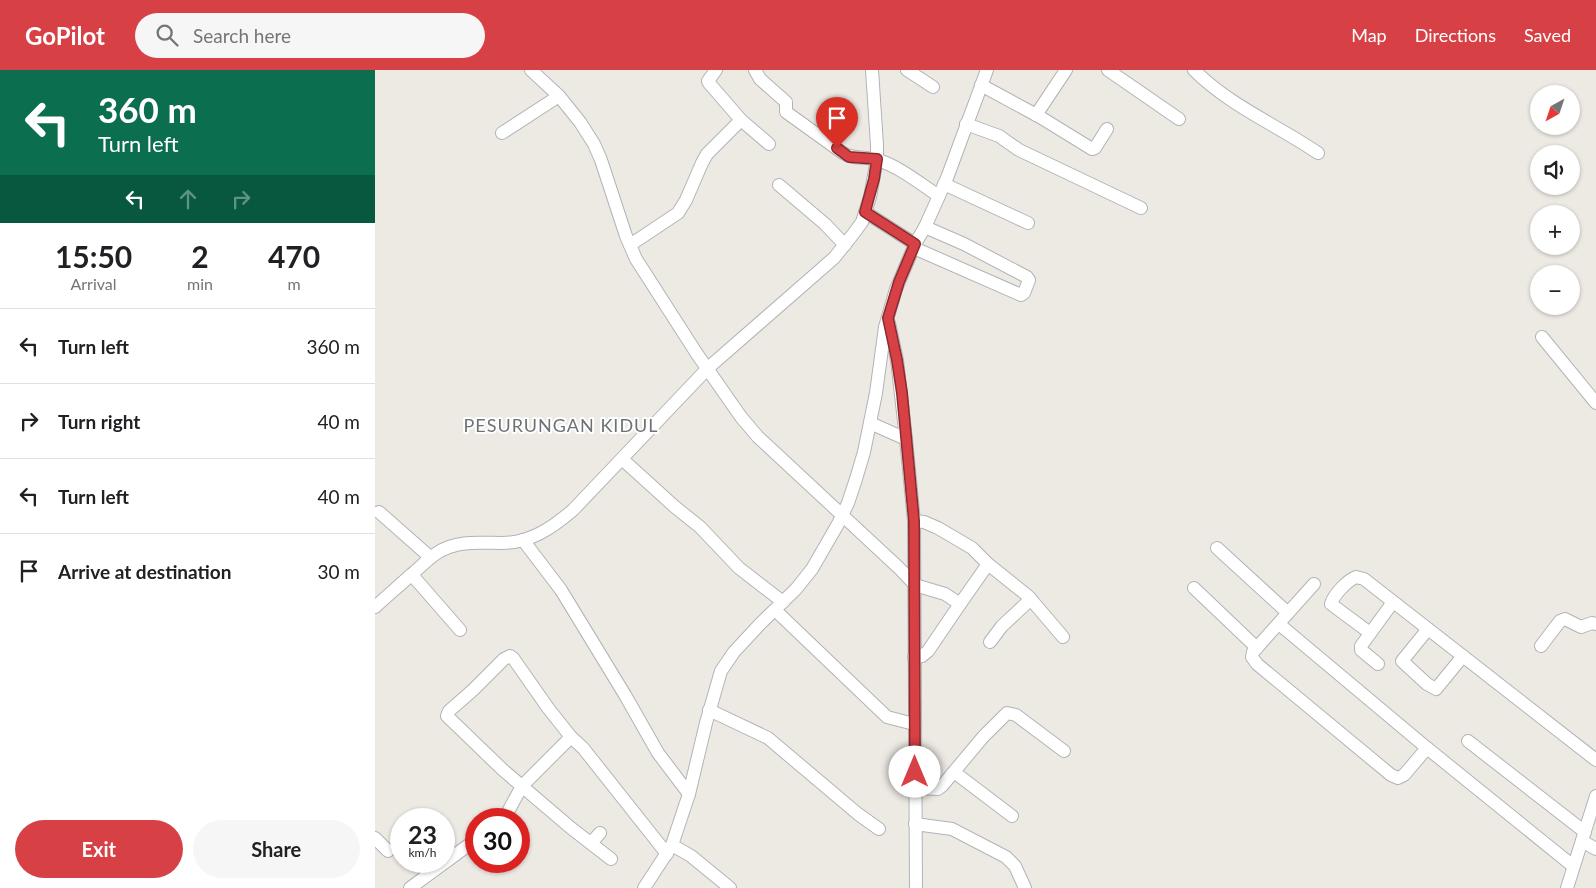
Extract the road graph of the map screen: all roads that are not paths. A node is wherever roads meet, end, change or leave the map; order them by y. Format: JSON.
{"nodes":[{"id":1,"x":531,"y":70,"type":"edge"},
{"id":2,"x":716,"y":70,"type":"edge"},
{"id":3,"x":755,"y":70,"type":"edge"},
{"id":4,"x":871,"y":70,"type":"edge"},
{"id":5,"x":907,"y":70,"type":"edge"},
{"id":6,"x":987,"y":70,"type":"edge"},
{"id":7,"x":1066,"y":70,"type":"edge"},
{"id":8,"x":1107,"y":70,"type":"edge"},
{"id":9,"x":1194,"y":70,"type":"edge"},
{"id":10,"x":933,"y":86,"type":"dead end"},
{"id":11,"x":987,"y":88,"type":"junction"},
{"id":12,"x":559,"y":96,"type":"junction"},
{"id":13,"x":1036,"y":114,"type":"junction"},
{"id":14,"x":1179,"y":119,"type":"dead end"},
{"id":15,"x":741,"y":120,"type":"junction"},
{"id":16,"x":972,"y":126,"type":"junction"},
{"id":17,"x":1107,"y":129,"type":"dead end"},
{"id":18,"x":502,"y":133,"type":"dead end"},
{"id":19,"x":769,"y":144,"type":"dead end"},
{"id":20,"x":1318,"y":153,"type":"dead end"},
{"id":21,"x":868,"y":159,"type":"junction"},
{"id":22,"x":779,"y":185,"type":"dead end"},
{"id":23,"x":947,"y":189,"type":"junction"},
{"id":24,"x":1141,"y":208,"type":"dead end"},
{"id":25,"x":865,"y":212,"type":"junction"},
{"id":26,"x":1028,"y":223,"type":"dead end"},
{"id":27,"x":931,"y":230,"type":"junction"},
{"id":28,"x":841,"y":240,"type":"junction"},
{"id":29,"x":630,"y":245,"type":"junction"},
{"id":30,"x":920,"y":250,"type":"junction"},
{"id":31,"x":888,"y":318,"type":"junction"},
{"id":32,"x":1541,"y":337,"type":"dead end"},
{"id":33,"x":703,"y":362,"type":"junction"},
{"id":34,"x":1596,"y":403,"type":"edge"},
{"id":35,"x":870,"y":423,"type":"junction"},
{"id":36,"x":906,"y":439,"type":"junction"},
{"id":37,"x":622,"y":459,"type":"junction"},
{"id":38,"x":379,"y":512,"type":"dead end"},
{"id":39,"x":842,"y":515,"type":"junction"},
{"id":40,"x":919,"y":522,"type":"junction"},
{"id":41,"x":523,"y":540,"type":"junction"},
{"id":42,"x":1217,"y":548,"type":"dead end"},
{"id":43,"x":422,"y":550,"type":"junction"},
{"id":44,"x":988,"y":564,"type":"junction"},
{"id":45,"x":412,"y":575,"type":"junction"},
{"id":46,"x":1314,"y":584,"type":"dead end"},
{"id":47,"x":920,"y":586,"type":"junction"},
{"id":48,"x":1194,"y":588,"type":"dead end"},
{"id":49,"x":1031,"y":599,"type":"junction"},
{"id":50,"x":1393,"y":602,"type":"junction"},
{"id":51,"x":960,"y":604,"type":"junction"},
{"id":52,"x":779,"y":606,"type":"junction"},
{"id":53,"x":375,"y":607,"type":"edge"},
{"id":54,"x":1288,"y":613,"type":"junction"},
{"id":55,"x":1279,"y":624,"type":"junction"},
{"id":56,"x":1596,"y":624,"type":"edge"},
{"id":57,"x":1428,"y":629,"type":"junction"},
{"id":58,"x":459,"y":630,"type":"dead end"},
{"id":59,"x":1370,"y":633,"type":"junction"},
{"id":60,"x":1063,"y":637,"type":"dead end"},
{"id":61,"x":990,"y":642,"type":"dead end"},
{"id":62,"x":1541,"y":646,"type":"dead end"},
{"id":63,"x":1257,"y":648,"type":"junction"},
{"id":64,"x":1463,"y":656,"type":"junction"},
{"id":65,"x":918,"y":657,"type":"junction"},
{"id":66,"x":1378,"y":664,"type":"dead end"},
{"id":67,"x":709,"y":710,"type":"junction"},
{"id":68,"x":914,"y":724,"type":"junction"},
{"id":69,"x":571,"y":737,"type":"junction"},
{"id":70,"x":1468,"y":741,"type":"dead end"},
{"id":71,"x":1427,"y":748,"type":"junction"},
{"id":72,"x":1064,"y":751,"type":"dead end"},
{"id":73,"x":1596,"y":760,"type":"edge"},
{"id":74,"x":954,"y":772,"type":"junction"},
{"id":75,"x":522,"y":786,"type":"junction"},
{"id":76,"x":918,"y":788,"type":"junction"},
{"id":77,"x":689,"y":794,"type":"junction"},
{"id":78,"x":1596,"y":796,"type":"edge"},
{"id":79,"x":510,"y":808,"type":"edge"},
{"id":80,"x":1012,"y":816,"type":"dead end"},
{"id":81,"x":920,"y":824,"type":"junction"},
{"id":82,"x":879,"y":830,"type":"dead end"},
{"id":83,"x":600,"y":833,"type":"dead end"},
{"id":84,"x":1584,"y":836,"type":"junction"},
{"id":85,"x":375,"y":838,"type":"edge"},
{"id":86,"x":591,"y":843,"type":"junction"},
{"id":87,"x":465,"y":848,"type":"edge"},
{"id":88,"x":669,"y":849,"type":"junction"},
{"id":89,"x":1596,"y":849,"type":"edge"},
{"id":90,"x":388,"y":851,"type":"dead end"},
{"id":91,"x":611,"y":859,"type":"dead end"},
{"id":92,"x":1573,"y":866,"type":"junction"},
{"id":93,"x":410,"y":888,"type":"edge"},
{"id":94,"x":644,"y":888,"type":"edge"},
{"id":95,"x":730,"y":888,"type":"edge"},
{"id":96,"x":916,"y":888,"type":"edge"},
{"id":97,"x":1025,"y":888,"type":"edge"},
{"id":98,"x":1567,"y":888,"type":"edge"}],
"edges":[{"from":1,"to":12,"type":"street"},
{"from":2,"to":15,"type":"street"},
{"from":3,"to":21,"type":"street"},
{"from":4,"to":21,"type":"street"},
{"from":5,"to":10,"type":"street"},
{"from":6,"to":11,"type":"street"},
{"from":7,"to":13,"type":"street"},
{"from":8,"to":14,"type":"street"},
{"from":9,"to":20,"type":"street"},
{"from":11,"to":13,"type":"street"},
{"from":11,"to":16,"type":"street"},
{"from":12,"to":18,"type":"street"},
{"from":12,"to":29,"type":"street"},
{"from":13,"to":17,"type":"street"},
{"from":15,"to":19,"type":"street"},
{"from":15,"to":29,"type":"street"},
{"from":16,"to":23,"type":"street"},
{"from":16,"to":24,"type":"street"},
{"from":21,"to":23,"type":"street"},
{"from":21,"to":25,"type":"street"},
{"from":22,"to":28,"type":"street"},
{"from":23,"to":26,"type":"street"},
{"from":23,"to":27,"type":"street"},
{"from":25,"to":28,"type":"street"},
{"from":25,"to":30,"type":"street"},
{"from":27,"to":30,"type":"street"},
{"from":27,"to":30,"type":"street"},
{"from":28,"to":33,"type":"street"},
{"from":29,"to":33,"type":"street"},
{"from":30,"to":31,"type":"street"},
{"from":31,"to":35,"type":"street"},
{"from":31,"to":36,"type":"street"},
{"from":32,"to":34,"type":"street"},
{"from":33,"to":37,"type":"street"},
{"from":33,"to":39,"type":"street"},
{"from":35,"to":36,"type":"street"},
{"from":35,"to":39,"type":"street"},
{"from":36,"to":40,"type":"street"},
{"from":37,"to":41,"type":"street"},
{"from":37,"to":52,"type":"street"},
{"from":38,"to":43,"type":"street"},
{"from":39,"to":47,"type":"street"},
{"from":39,"to":52,"type":"street"},
{"from":40,"to":44,"type":"street"},
{"from":40,"to":47,"type":"street"},
{"from":41,"to":43,"type":"street"},
{"from":41,"to":77,"type":"street"},
{"from":42,"to":54,"type":"street"},
{"from":43,"to":45,"type":"street"},
{"from":44,"to":49,"type":"street"},
{"from":44,"to":51,"type":"street"},
{"from":45,"to":53,"type":"street"},
{"from":45,"to":58,"type":"street"},
{"from":46,"to":54,"type":"street"},
{"from":47,"to":51,"type":"street"},
{"from":47,"to":65,"type":"street"},
{"from":48,"to":63,"type":"street"},
{"from":49,"to":60,"type":"street"},
{"from":49,"to":61,"type":"street"},
{"from":50,"to":57,"type":"street"},
{"from":50,"to":59,"type":"street"},
{"from":50,"to":59,"type":"street"},
{"from":51,"to":65,"type":"street"},
{"from":52,"to":67,"type":"street"},
{"from":52,"to":68,"type":"street"},
{"from":54,"to":55,"type":"street"},
{"from":55,"to":63,"type":"street"},
{"from":55,"to":71,"type":"street"},
{"from":56,"to":62,"type":"street"},
{"from":57,"to":64,"type":"street"},
{"from":57,"to":64,"type":"street"},
{"from":59,"to":66,"type":"street"},
{"from":63,"to":71,"type":"street"},
{"from":64,"to":73,"type":"street"},
{"from":65,"to":68,"type":"street"},
{"from":67,"to":77,"type":"street"},
{"from":67,"to":82,"type":"street"},
{"from":68,"to":76,"type":"street"},
{"from":69,"to":75,"type":"street"},
{"from":69,"to":75,"type":"street"},
{"from":69,"to":88,"type":"street"},
{"from":70,"to":84,"type":"street"},
{"from":71,"to":92,"type":"street"},
{"from":72,"to":74,"type":"street"},
{"from":74,"to":76,"type":"street"},
{"from":74,"to":80,"type":"street"},
{"from":75,"to":79,"type":"street"},
{"from":75,"to":86,"type":"street"},
{"from":76,"to":81,"type":"street"},
{"from":77,"to":88,"type":"street"},
{"from":78,"to":84,"type":"street"},
{"from":81,"to":96,"type":"street"},
{"from":81,"to":97,"type":"street"},
{"from":83,"to":86,"type":"street"},
{"from":84,"to":89,"type":"street"},
{"from":84,"to":92,"type":"street"},
{"from":85,"to":90,"type":"street"},
{"from":86,"to":91,"type":"street"},
{"from":87,"to":93,"type":"street"},
{"from":88,"to":94,"type":"street"},
{"from":88,"to":95,"type":"street"},
{"from":92,"to":98,"type":"street"}]}
